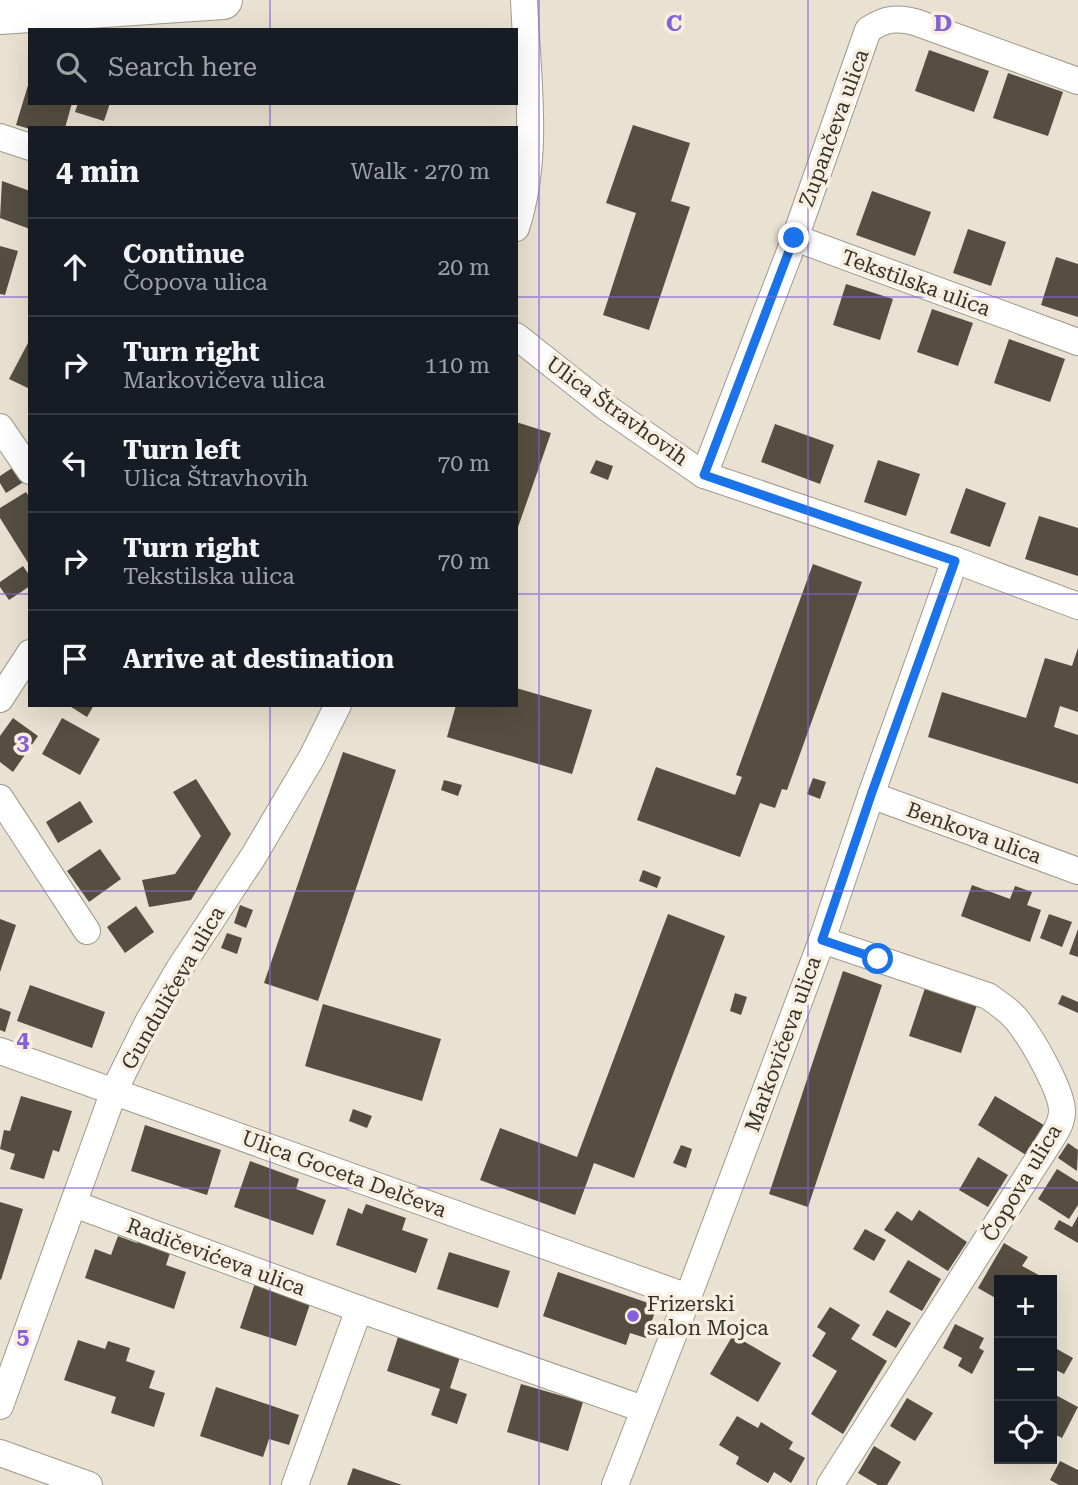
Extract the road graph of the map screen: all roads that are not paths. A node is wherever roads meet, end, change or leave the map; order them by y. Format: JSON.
{"nodes":[{"id":1,"x":223,"y":0,"type":"edge"},
{"id":2,"x":524,"y":0,"type":"edge"},
{"id":3,"x":0,"y":15,"type":"edge"},
{"id":4,"x":1078,"y":81,"type":"edge"},
{"id":5,"x":0,"y":137,"type":"edge"},
{"id":6,"x":28,"y":146,"type":"edge"},
{"id":7,"x":518,"y":222,"type":"edge"},
{"id":8,"x":794,"y":238,"type":"junction"},
{"id":9,"x":518,"y":338,"type":"edge"},
{"id":10,"x":1078,"y":342,"type":"edge"},
{"id":11,"x":0,"y":427,"type":"edge"},
{"id":12,"x":28,"y":468,"type":"edge"},
{"id":13,"x":704,"y":475,"type":"junction"},
{"id":14,"x":955,"y":561,"type":"junction"},
{"id":15,"x":1078,"y":606,"type":"edge"},
{"id":16,"x":28,"y":656,"type":"edge"},
{"id":17,"x":0,"y":699,"type":"edge"},
{"id":18,"x":337,"y":707,"type":"edge"},
{"id":19,"x":871,"y":795,"type":"junction"},
{"id":20,"x":0,"y":798,"type":"edge"},
{"id":21,"x":1078,"y":871,"type":"edge"},
{"id":22,"x":87,"y":931,"type":"dead end"},
{"id":23,"x":822,"y":940,"type":"junction"},
{"id":24,"x":0,"y":1052,"type":"edge"},
{"id":25,"x":114,"y":1091,"type":"junction"},
{"id":26,"x":74,"y":1204,"type":"junction"},
{"id":27,"x":688,"y":1297,"type":"junction"},
{"id":28,"x":359,"y":1309,"type":"junction"},
{"id":29,"x":0,"y":1406,"type":"edge"},
{"id":30,"x":643,"y":1409,"type":"junction"},
{"id":31,"x":0,"y":1453,"type":"edge"},
{"id":32,"x":89,"y":1485,"type":"edge"},
{"id":33,"x":295,"y":1485,"type":"edge"},
{"id":34,"x":615,"y":1485,"type":"edge"},
{"id":35,"x":830,"y":1485,"type":"edge"}],
"edges":[{"from":1,"to":3,"type":"street"},
{"from":2,"to":7,"type":"street"},
{"from":4,"to":8,"type":"street","name":"Zupančeva ulica"},
{"from":5,"to":6,"type":"street"},
{"from":8,"to":10,"type":"street","name":"Tekstilska ulica"},
{"from":8,"to":13,"type":"street"},
{"from":9,"to":13,"type":"street","name":"Ulica Štravhovih"},
{"from":11,"to":12,"type":"street"},
{"from":13,"to":14,"type":"street","name":"Ulica Štravhovih"},
{"from":14,"to":15,"type":"street","name":"Ulica Štravhovih"},
{"from":14,"to":19,"type":"street","name":"Markovičeva ulica"},
{"from":16,"to":17,"type":"street"},
{"from":18,"to":25,"type":"street","name":"Gunduličeva ulica"},
{"from":19,"to":21,"type":"street","name":"Benkova ulica"},
{"from":19,"to":23,"type":"street","name":"Markovičeva ulica"},
{"from":20,"to":22,"type":"street"},
{"from":23,"to":27,"type":"street","name":"Markovičeva ulica"},
{"from":23,"to":35,"type":"street","name":"Čopova ulica"},
{"from":24,"to":25,"type":"street","name":"Ulica Goceta Delčeva"},
{"from":25,"to":26,"type":"street","name":"Gunduličeva ulica"},
{"from":25,"to":27,"type":"street","name":"Ulica Goceta Delčeva"},
{"from":26,"to":28,"type":"street","name":"Radičevićeva ulica"},
{"from":26,"to":29,"type":"street","name":"Gunduličeva ulica"},
{"from":27,"to":30,"type":"street","name":"Markovičeva ulica"},
{"from":28,"to":30,"type":"street","name":"Radičevićeva ulica"},
{"from":28,"to":33,"type":"street"},
{"from":30,"to":34,"type":"street","name":"Markovičeva ulica"},
{"from":31,"to":32,"type":"street"}]}
